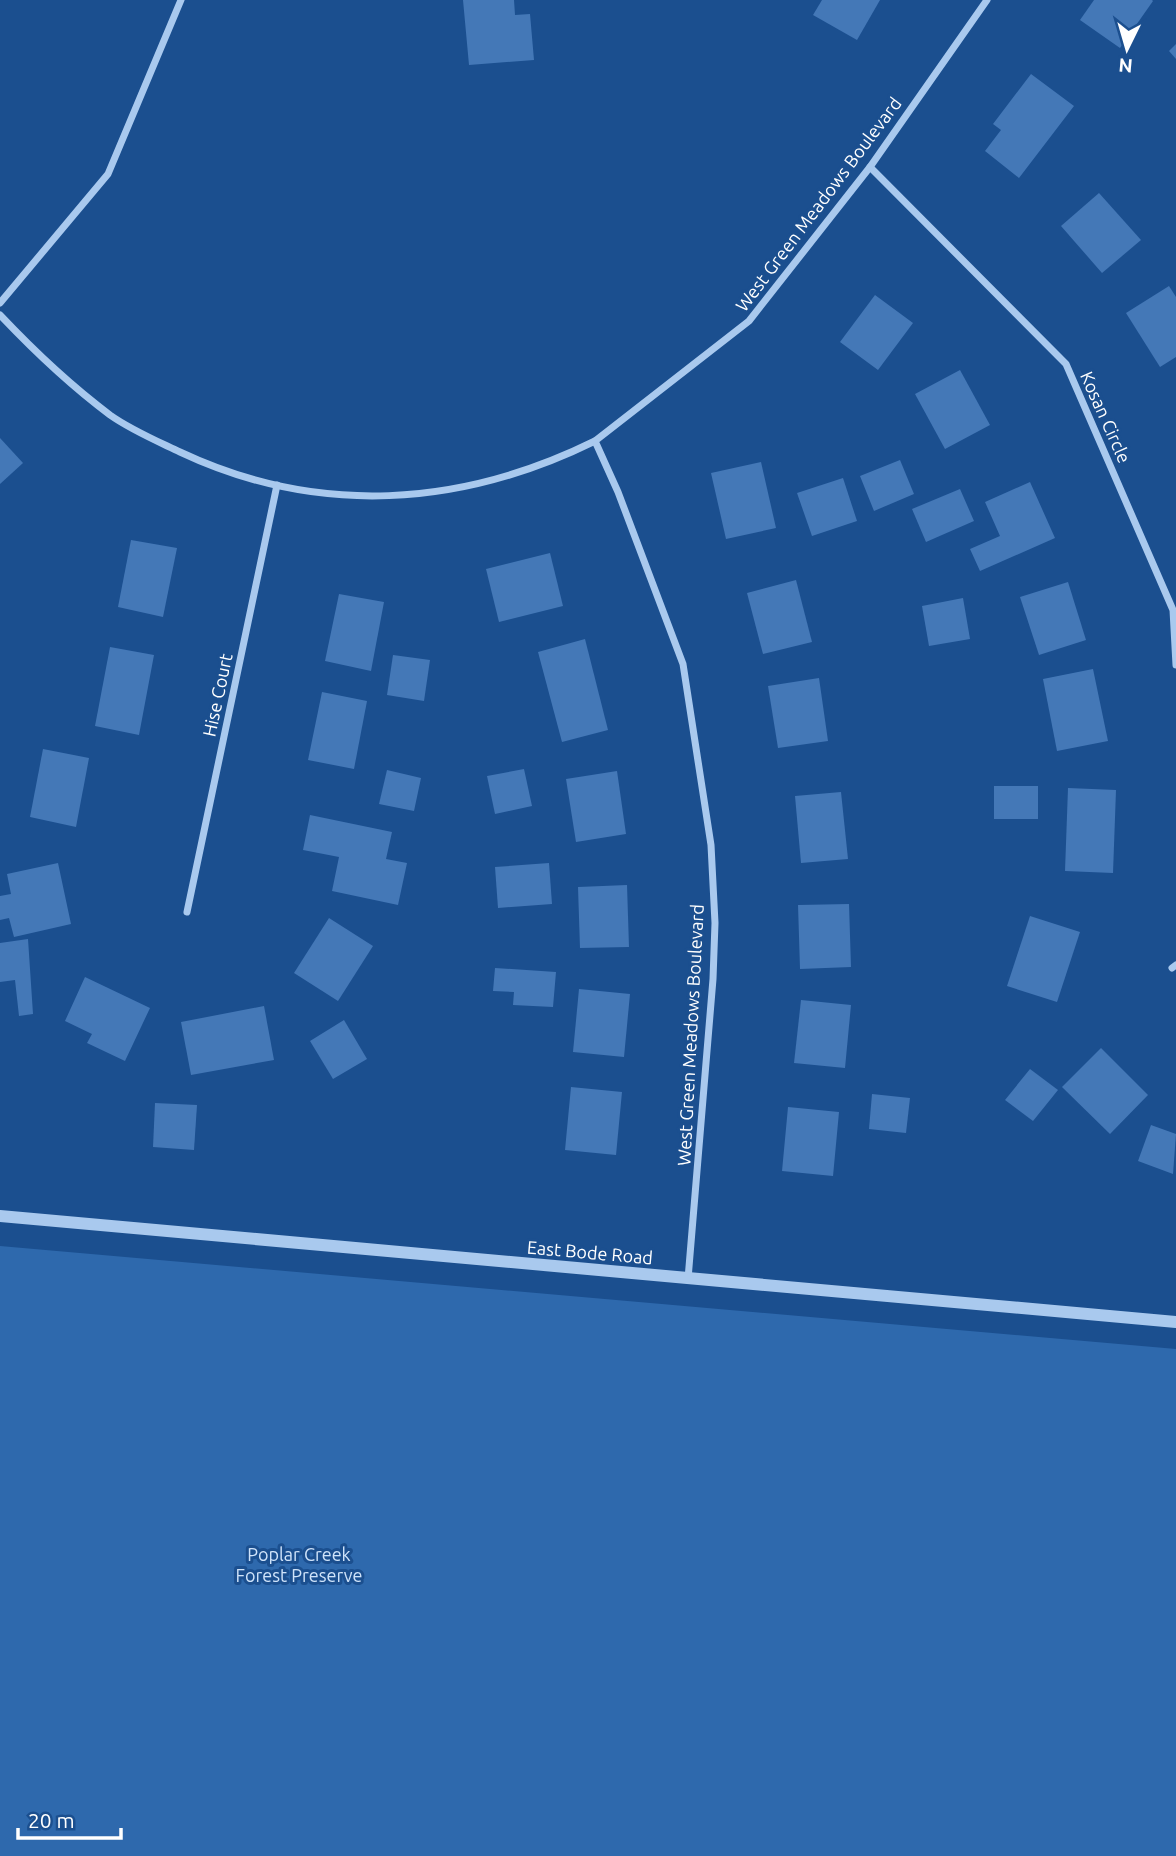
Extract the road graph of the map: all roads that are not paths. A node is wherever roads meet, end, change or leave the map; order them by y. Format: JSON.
{"nodes":[{"id":1,"x":181,"y":0,"type":"edge"},
{"id":2,"x":987,"y":0,"type":"edge"},
{"id":3,"x":870,"y":167,"type":"junction"},
{"id":4,"x":0,"y":303,"type":"edge"},
{"id":5,"x":0,"y":315,"type":"edge"},
{"id":6,"x":595,"y":441,"type":"junction"},
{"id":7,"x":277,"y":485,"type":"junction"},
{"id":8,"x":1176,"y":665,"type":"edge"},
{"id":9,"x":187,"y":912,"type":"dead end"},
{"id":10,"x":0,"y":1216,"type":"edge"},
{"id":11,"x":688,"y":1279,"type":"junction"},
{"id":12,"x":1176,"y":1322,"type":"edge"}],
"edges":[{"from":1,"to":4,"type":"street"},
{"from":2,"to":3,"type":"street","name":"West Green Meadows Boulevard"},
{"from":3,"to":6,"type":"street","name":"West Green Meadows Boulevard"},
{"from":3,"to":8,"type":"street","name":"Kosan Circle"},
{"from":5,"to":7,"type":"street"},
{"from":6,"to":7,"type":"street"},
{"from":6,"to":11,"type":"street","name":"West Green Meadows Boulevard"},
{"from":7,"to":9,"type":"street","name":"Hise Court"},
{"from":10,"to":11,"type":"street","name":"East Bode Road"},
{"from":11,"to":12,"type":"street","name":"East Bode Road"}]}
